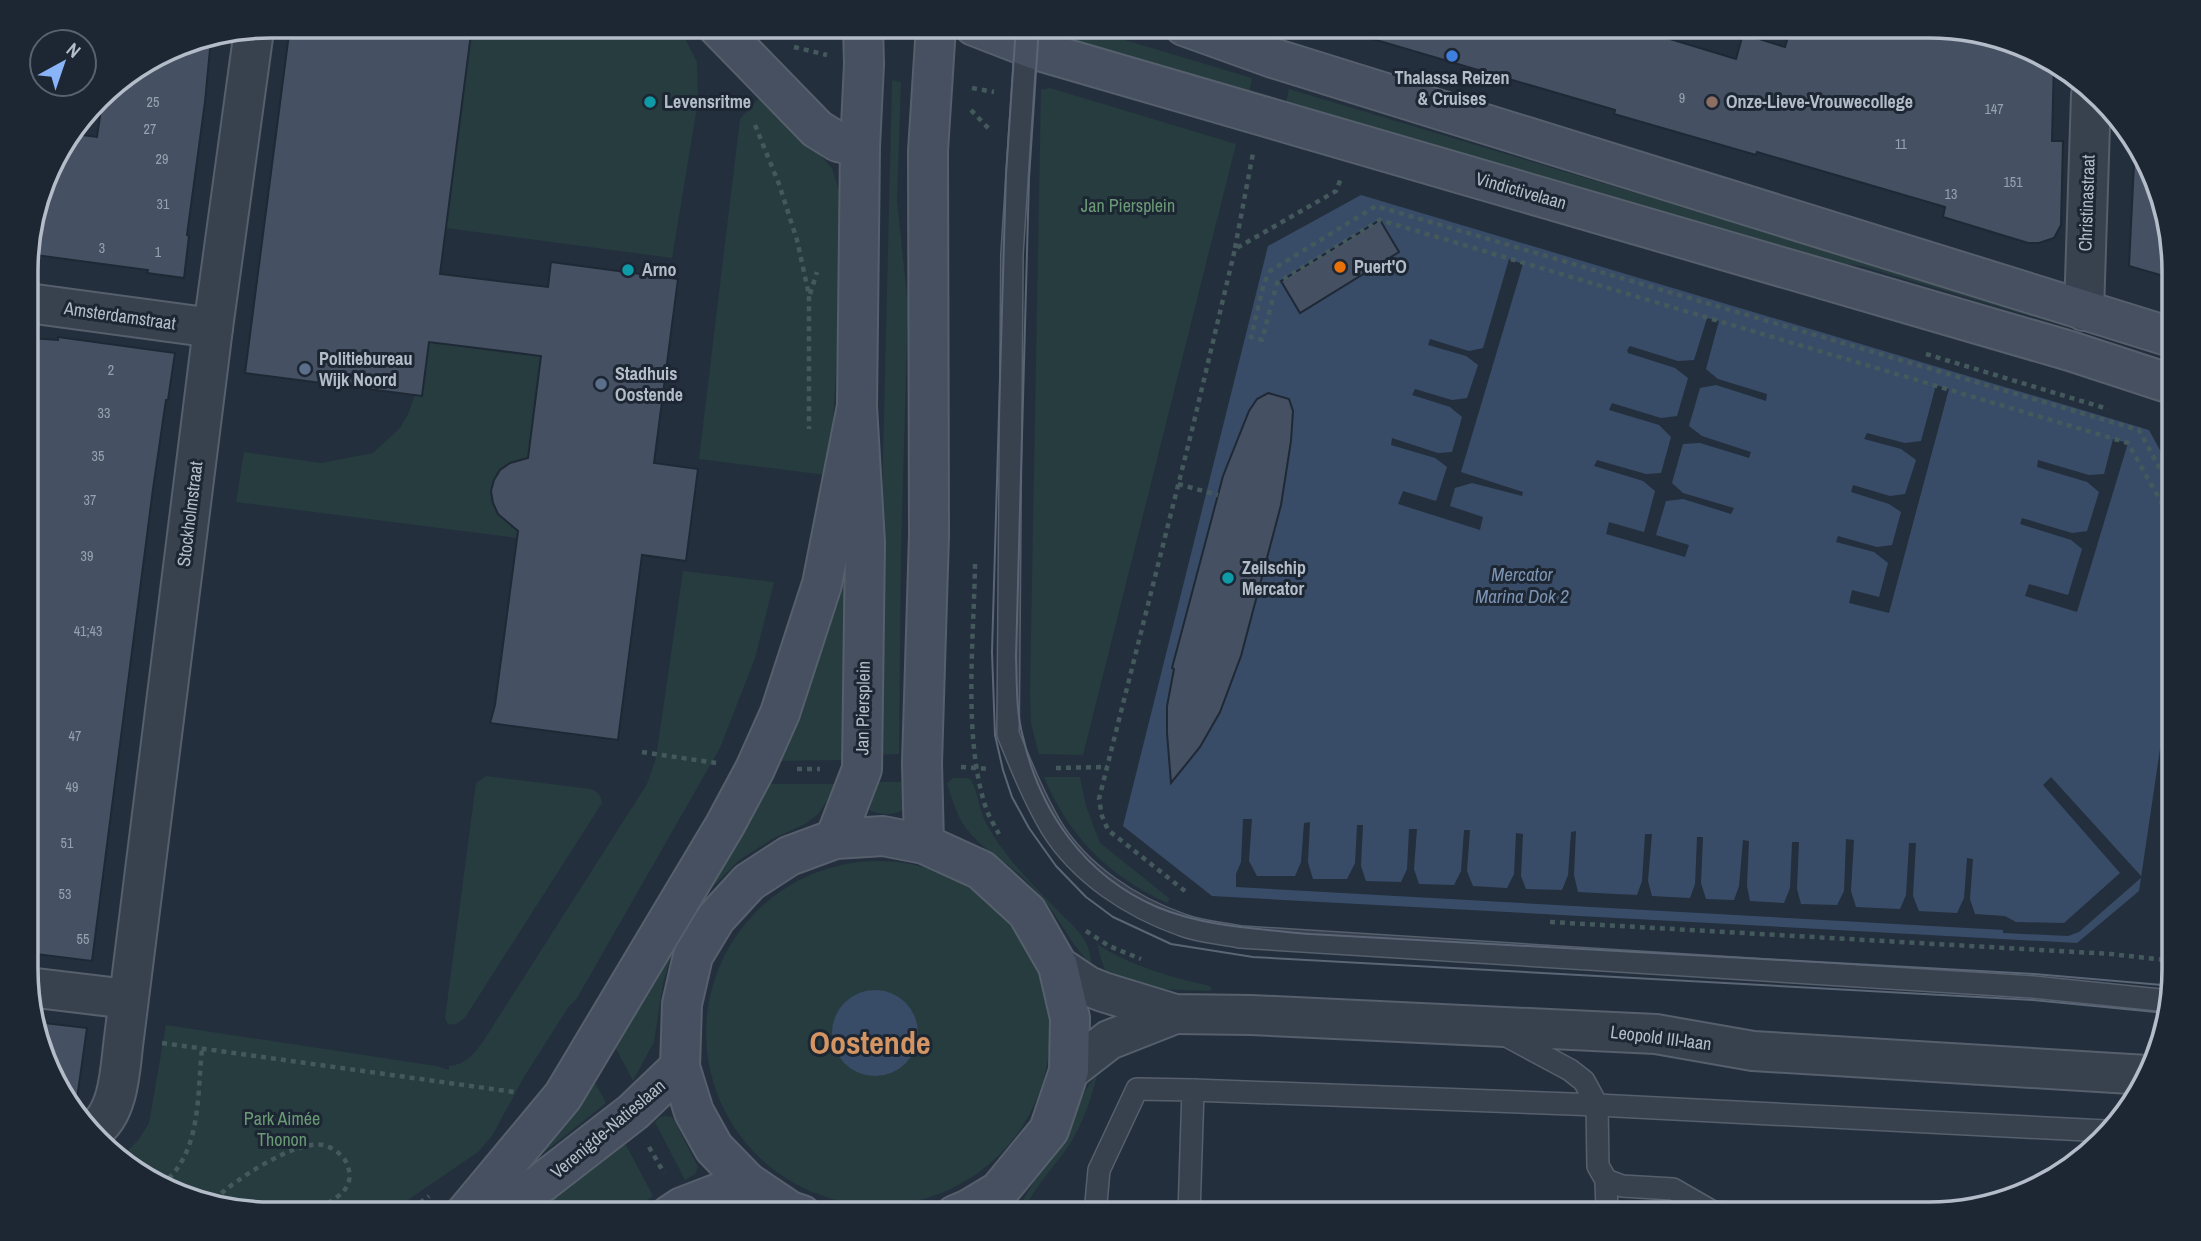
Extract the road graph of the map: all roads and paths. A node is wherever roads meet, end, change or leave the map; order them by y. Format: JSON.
{"nodes":[{"id":1,"x":729,"y":38,"type":"edge"},
{"id":2,"x":863,"y":38,"type":"edge"},
{"id":3,"x":935,"y":38,"type":"edge"},
{"id":4,"x":1026,"y":38,"type":"edge"},
{"id":5,"x":1033,"y":38,"type":"edge"},
{"id":6,"x":1217,"y":38,"type":"edge"},
{"id":7,"x":253,"y":39,"type":"edge"},
{"id":8,"x":2091,"y":104,"type":"edge"},
{"id":9,"x":754,"y":122,"type":"dead end"},
{"id":10,"x":1255,"y":142,"type":"dead end"},
{"id":11,"x":860,"y":147,"type":"junction"},
{"id":12,"x":1343,"y":171,"type":"dead end"},
{"id":13,"x":1235,"y":249,"type":"junction"},
{"id":14,"x":38,"y":304,"type":"edge"},
{"id":15,"x":2084,"y":311,"type":"junction"},
{"id":16,"x":213,"y":328,"type":"junction"},
{"id":17,"x":2162,"y":334,"type":"edge"},
{"id":18,"x":1914,"y":350,"type":"dead end"},
{"id":19,"x":2070,"y":351,"type":"junction"},
{"id":20,"x":2162,"y":381,"type":"edge"},
{"id":21,"x":857,"y":406,"type":"junction"},
{"id":22,"x":2114,"y":410,"type":"dead end"},
{"id":23,"x":808,"y":442,"type":"dead end"},
{"id":24,"x":2162,"y":473,"type":"edge"},
{"id":25,"x":1178,"y":484,"type":"junction"},
{"id":26,"x":1218,"y":495,"type":"dead end"},
{"id":27,"x":2162,"y":504,"type":"edge"},
{"id":28,"x":642,"y":752,"type":"dead end"},
{"id":29,"x":717,"y":763,"type":"dead end"},
{"id":30,"x":835,"y":839,"type":"junction"},
{"id":31,"x":924,"y":844,"type":"junction"},
{"id":32,"x":1189,"y":894,"type":"dead end"},
{"id":33,"x":1540,"y":922,"type":"dead end"},
{"id":34,"x":2162,"y":960,"type":"edge"},
{"id":35,"x":1058,"y":966,"type":"junction"},
{"id":36,"x":39,"y":988,"type":"edge"},
{"id":37,"x":128,"y":999,"type":"junction"},
{"id":38,"x":2161,"y":999,"type":"edge"},
{"id":39,"x":1175,"y":1014,"type":"junction"},
{"id":40,"x":1489,"y":1026,"type":"junction"},
{"id":41,"x":124,"y":1038,"type":"junction"},
{"id":42,"x":202,"y":1049,"type":"junction"},
{"id":43,"x":680,"y":1067,"type":"junction"},
{"id":44,"x":1069,"y":1071,"type":"junction"},
{"id":45,"x":2137,"y":1074,"type":"edge"},
{"id":46,"x":1193,"y":1090,"type":"junction"},
{"id":47,"x":526,"y":1094,"type":"dead end"},
{"id":48,"x":1597,"y":1105,"type":"junction"},
{"id":49,"x":99,"y":1126,"type":"edge"},
{"id":50,"x":2097,"y":1131,"type":"edge"},
{"id":51,"x":168,"y":1178,"type":"edge"},
{"id":52,"x":1606,"y":1180,"type":"junction"},
{"id":53,"x":747,"y":1182,"type":"junction"},
{"id":54,"x":218,"y":1196,"type":"edge"},
{"id":55,"x":331,"y":1202,"type":"edge"},
{"id":56,"x":475,"y":1202,"type":"edge"},
{"id":57,"x":517,"y":1202,"type":"edge"},
{"id":58,"x":695,"y":1202,"type":"edge"},
{"id":59,"x":777,"y":1202,"type":"edge"},
{"id":60,"x":999,"y":1202,"type":"edge"},
{"id":61,"x":1096,"y":1202,"type":"edge"},
{"id":62,"x":1189,"y":1202,"type":"edge"},
{"id":63,"x":1607,"y":1202,"type":"edge"},
{"id":64,"x":1696,"y":1202,"type":"edge"}],
"edges":[{"from":1,"to":11,"type":"street"},
{"from":2,"to":11,"type":"street","name":"Jan Piersplein"},
{"from":3,"to":31,"type":"street"},
{"from":4,"to":38,"type":"lane"},
{"from":5,"to":19,"type":"street","name":"Vindictivelaan"},
{"from":6,"to":15,"type":"street"},
{"from":7,"to":16,"type":"street","name":"Stockholmstraat"},
{"from":8,"to":15,"type":"street","name":"Christinastraat"},
{"from":9,"to":23,"type":"path"},
{"from":10,"to":13,"type":"path"},
{"from":11,"to":21,"type":"street","name":"Jan Piersplein"},
{"from":12,"to":13,"type":"path"},
{"from":13,"to":25,"type":"path"},
{"from":14,"to":16,"type":"street","name":"Amsterdamstraat"},
{"from":15,"to":17,"type":"street"},
{"from":15,"to":19,"type":"street"},
{"from":16,"to":37,"type":"street","name":"Stockholmstraat"},
{"from":18,"to":22,"type":"path"},
{"from":19,"to":20,"type":"street","name":"Vindictivelaan"},
{"from":21,"to":30,"type":"street","name":"Jan Piersplein"},
{"from":21,"to":56,"type":"street"},
{"from":24,"to":27,"type":"path"},
{"from":25,"to":26,"type":"path"},
{"from":25,"to":32,"type":"path"},
{"from":28,"to":29,"type":"path"},
{"from":30,"to":31,"type":"street"},
{"from":30,"to":43,"type":"street"},
{"from":31,"to":35,"type":"street"},
{"from":33,"to":34,"type":"path"},
{"from":35,"to":39,"type":"street","name":"Leopold III-laan"},
{"from":35,"to":44,"type":"street"},
{"from":36,"to":37,"type":"street"},
{"from":37,"to":41,"type":"street","name":"Stockholmstraat"},
{"from":39,"to":40,"type":"street","name":"Leopold III-laan"},
{"from":39,"to":44,"type":"street","name":"Leopold III-laan"},
{"from":40,"to":45,"type":"street","name":"Leopold III-laan"},
{"from":40,"to":48,"type":"lane"},
{"from":41,"to":42,"type":"path"},
{"from":41,"to":49,"type":"street","name":"Stockholmstraat"},
{"from":42,"to":47,"type":"path"},
{"from":42,"to":51,"type":"path"},
{"from":43,"to":53,"type":"street"},
{"from":43,"to":57,"type":"street","name":"Verenigde-Natieslaan"},
{"from":44,"to":60,"type":"street"},
{"from":46,"to":48,"type":"lane"},
{"from":46,"to":61,"type":"lane"},
{"from":46,"to":62,"type":"lane"},
{"from":48,"to":50,"type":"lane"},
{"from":48,"to":52,"type":"lane"},
{"from":52,"to":63,"type":"lane"},
{"from":52,"to":64,"type":"lane"},
{"from":53,"to":58,"type":"street"},
{"from":53,"to":59,"type":"street"},
{"from":54,"to":55,"type":"path"}]}
